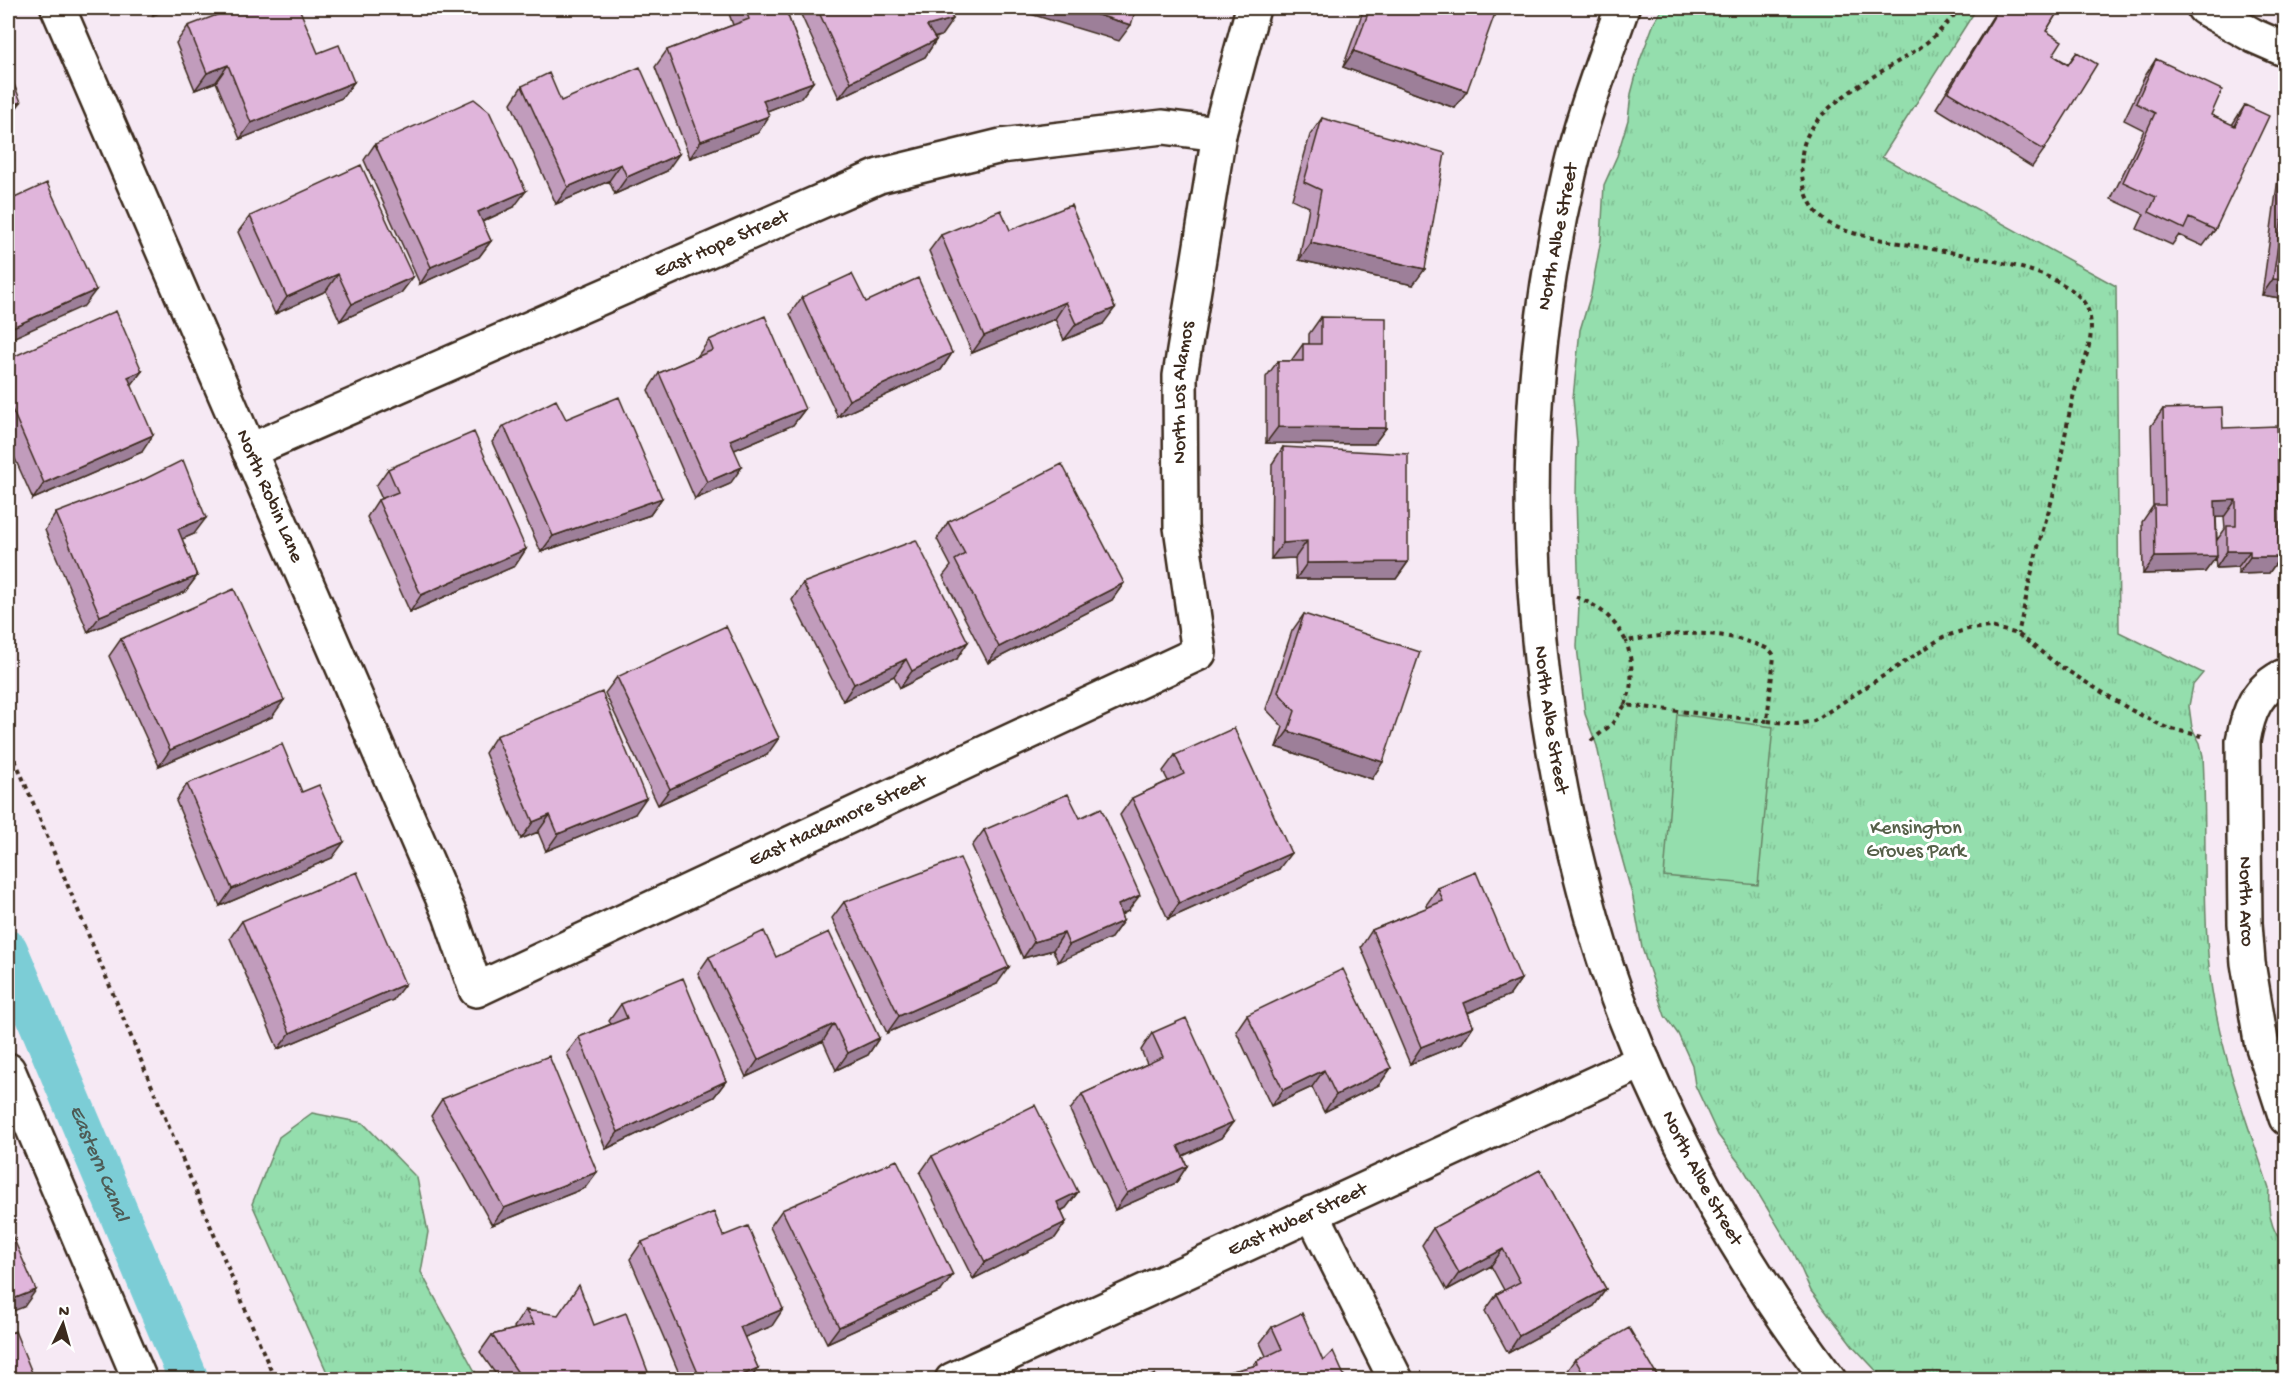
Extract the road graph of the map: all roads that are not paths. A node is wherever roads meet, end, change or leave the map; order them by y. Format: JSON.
{"nodes":[{"id":1,"x":58,"y":8,"type":"edge"},
{"id":2,"x":1253,"y":8,"type":"edge"},
{"id":3,"x":1622,"y":8,"type":"edge"},
{"id":4,"x":2204,"y":8,"type":"edge"},
{"id":5,"x":2286,"y":50,"type":"edge"},
{"id":6,"x":1219,"y":134,"type":"junction"},
{"id":7,"x":249,"y":451,"type":"junction"},
{"id":8,"x":1199,"y":652,"type":"joint"},
{"id":9,"x":2276,"y":681,"type":"edge"},
{"id":10,"x":476,"y":990,"type":"joint"},
{"id":11,"x":1643,"y":1061,"type":"junction"},
{"id":12,"x":8,"y":1070,"type":"edge"},
{"id":13,"x":2286,"y":1118,"type":"edge"},
{"id":14,"x":1312,"y":1213,"type":"junction"},
{"id":15,"x":140,"y":1380,"type":"edge"},
{"id":16,"x":952,"y":1380,"type":"edge"},
{"id":17,"x":1396,"y":1380,"type":"edge"},
{"id":18,"x":1829,"y":1380,"type":"edge"}],
"edges":[{"from":1,"to":7,"type":"street","name":"North Robin Lane"},
{"from":2,"to":6,"type":"street","name":"North Los Alamos"},
{"from":3,"to":11,"type":"street","name":"North Albe Street"},
{"from":4,"to":5,"type":"street"},
{"from":6,"to":7,"type":"street","name":"East Hope Street"},
{"from":6,"to":8,"type":"street","name":"North Los Alamos"},
{"from":7,"to":10,"type":"street","name":"North Robin Lane"},
{"from":8,"to":10,"type":"street","name":"East Hackamore Street"},
{"from":9,"to":13,"type":"street","name":"North Arco"},
{"from":11,"to":14,"type":"street","name":"East Huber Street"},
{"from":11,"to":18,"type":"street","name":"North Albe Street"},
{"from":12,"to":15,"type":"street"},
{"from":14,"to":16,"type":"street","name":"East Huber Street"},
{"from":14,"to":17,"type":"street"}]}
